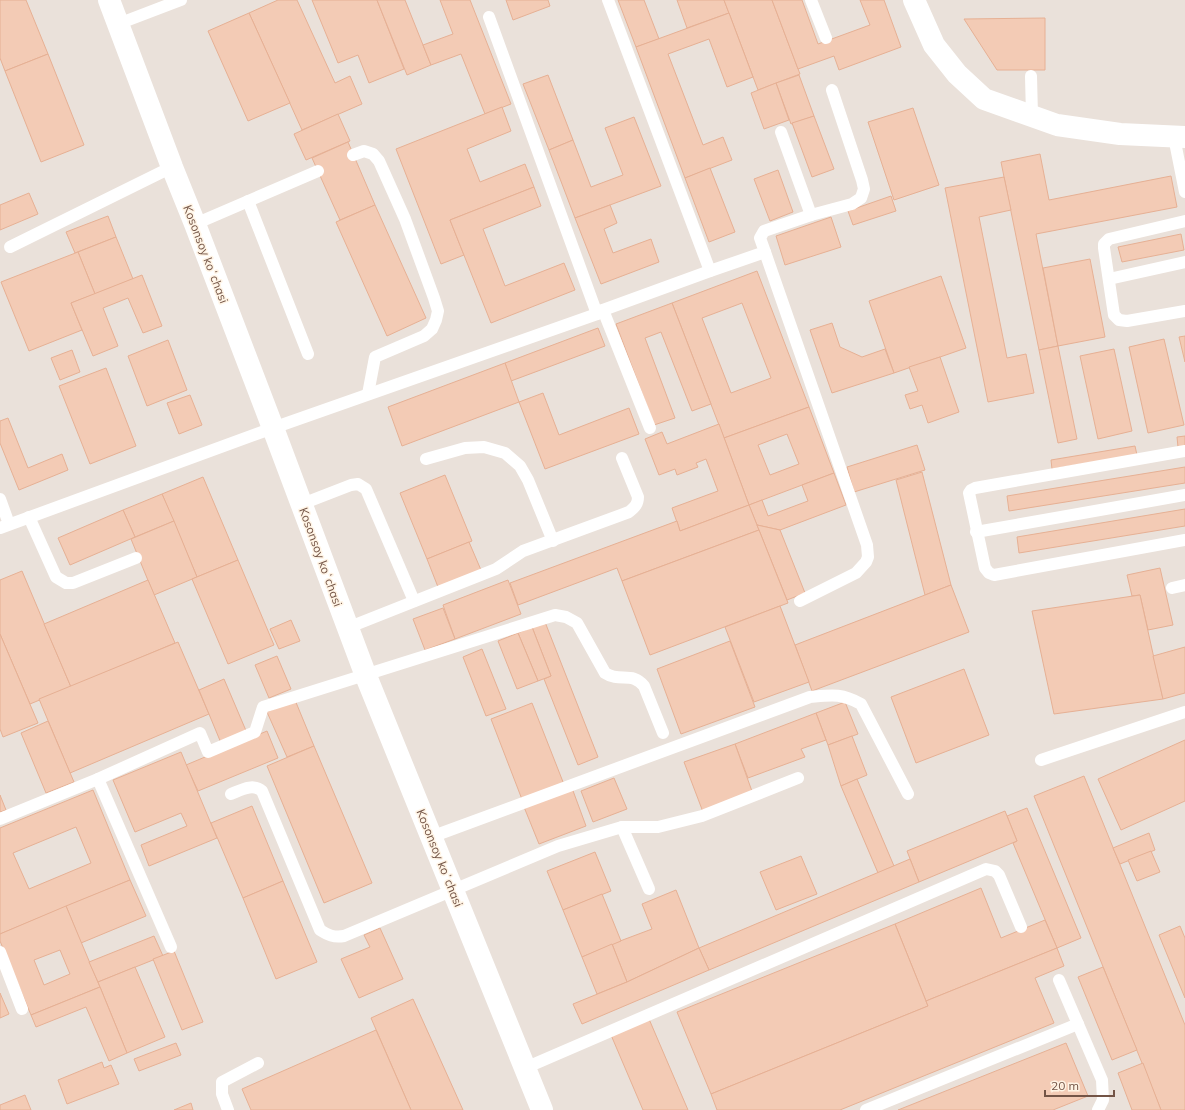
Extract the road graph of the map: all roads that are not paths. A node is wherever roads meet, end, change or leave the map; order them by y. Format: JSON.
{"nodes":[{"id":1,"x":109,"y":0,"type":"edge"},
{"id":2,"x":181,"y":0,"type":"edge"},
{"id":3,"x":608,"y":0,"type":"edge"},
{"id":4,"x":811,"y":0,"type":"edge"},
{"id":5,"x":914,"y":0,"type":"edge"},
{"id":6,"x":489,"y":17,"type":"dead end"},
{"id":7,"x":118,"y":24,"type":"junction"},
{"id":8,"x":826,"y":38,"type":"dead end"},
{"id":9,"x":1031,"y":76,"type":"dead end"},
{"id":10,"x":832,"y":90,"type":"dead end"},
{"id":11,"x":1032,"y":116,"type":"junction"},
{"id":12,"x":781,"y":132,"type":"dead end"},
{"id":13,"x":1180,"y":137,"type":"edge"},
{"id":14,"x":353,"y":155,"type":"dead end"},
{"id":15,"x":172,"y":167,"type":"junction"},
{"id":16,"x":318,"y":171,"type":"dead end"},
{"id":17,"x":1185,"y":192,"type":"edge"},
{"id":18,"x":248,"y":201,"type":"junction"},
{"id":19,"x":812,"y":215,"type":"junction"},
{"id":20,"x":1185,"y":221,"type":"edge"},
{"id":21,"x":195,"y":224,"type":"junction"},
{"id":22,"x":10,"y":247,"type":"dead end"},
{"id":23,"x":765,"y":252,"type":"junction"},
{"id":24,"x":1185,"y":262,"type":"edge"},
{"id":25,"x":710,"y":271,"type":"junction"},
{"id":26,"x":1109,"y":279,"type":"junction"},
{"id":27,"x":1185,"y":311,"type":"edge"},
{"id":28,"x":600,"y":312,"type":"junction"},
{"id":29,"x":308,"y":354,"type":"dead end"},
{"id":30,"x":368,"y":394,"type":"junction"},
{"id":31,"x":273,"y":428,"type":"junction"},
{"id":32,"x":650,"y":428,"type":"dead end"},
{"id":33,"x":1185,"y":451,"type":"edge"},
{"id":34,"x":622,"y":458,"type":"dead end"},
{"id":35,"x":426,"y":459,"type":"dead end"},
{"id":36,"x":1185,"y":495,"type":"edge"},
{"id":37,"x":0,"y":499,"type":"edge"},
{"id":38,"x":302,"y":504,"type":"junction"},
{"id":39,"x":29,"y":517,"type":"junction"},
{"id":40,"x":5,"y":526,"type":"edge"},
{"id":41,"x":976,"y":532,"type":"junction"},
{"id":42,"x":1185,"y":540,"type":"edge"},
{"id":43,"x":553,"y":541,"type":"junction"},
{"id":44,"x":136,"y":558,"type":"dead end"},
{"id":45,"x":1185,"y":584,"type":"edge"},
{"id":46,"x":1172,"y":588,"type":"dead end"},
{"id":47,"x":414,"y":601,"type":"junction"},
{"id":48,"x":800,"y":601,"type":"dead end"},
{"id":49,"x":347,"y":628,"type":"junction"},
{"id":50,"x":366,"y":676,"type":"junction"},
{"id":51,"x":1185,"y":712,"type":"edge"},
{"id":52,"x":662,"y":733,"type":"dead end"},
{"id":53,"x":1041,"y":760,"type":"dead end"},
{"id":54,"x":798,"y":778,"type":"dead end"},
{"id":55,"x":98,"y":779,"type":"junction"},
{"id":56,"x":231,"y":794,"type":"dead end"},
{"id":57,"x":908,"y":794,"type":"dead end"},
{"id":58,"x":0,"y":819,"type":"edge"},
{"id":59,"x":622,"y":827,"type":"junction"},
{"id":60,"x":431,"y":838,"type":"junction"},
{"id":61,"x":649,"y":889,"type":"dead end"},
{"id":62,"x":453,"y":891,"type":"junction"},
{"id":63,"x":1021,"y":927,"type":"dead end"},
{"id":64,"x":171,"y":947,"type":"dead end"},
{"id":65,"x":0,"y":952,"type":"edge"},
{"id":66,"x":1059,"y":980,"type":"dead end"},
{"id":67,"x":22,"y":1009,"type":"dead end"},
{"id":68,"x":1078,"y":1024,"type":"junction"},
{"id":69,"x":258,"y":1063,"type":"dead end"},
{"id":70,"x":525,"y":1068,"type":"junction"},
{"id":71,"x":228,"y":1110,"type":"edge"},
{"id":72,"x":542,"y":1110,"type":"edge"},
{"id":73,"x":866,"y":1110,"type":"edge"},
{"id":74,"x":1098,"y":1110,"type":"edge"}],
"edges":[{"from":1,"to":7,"type":"main road","name":"Kosonsoy koʻchasi"},
{"from":2,"to":7,"type":"lane"},
{"from":3,"to":25,"type":"lane"},
{"from":4,"to":8,"type":"lane"},
{"from":5,"to":11,"type":"main road"},
{"from":6,"to":28,"type":"lane"},
{"from":7,"to":15,"type":"main road","name":"Kosonsoy koʻchasi"},
{"from":9,"to":11,"type":"lane"},
{"from":10,"to":19,"type":"lane"},
{"from":11,"to":13,"type":"main road"},
{"from":12,"to":19,"type":"lane"},
{"from":13,"to":17,"type":"lane"},
{"from":14,"to":30,"type":"lane"},
{"from":15,"to":21,"type":"main road","name":"Kosonsoy koʻchasi"},
{"from":15,"to":22,"type":"lane"},
{"from":16,"to":18,"type":"lane"},
{"from":18,"to":21,"type":"lane"},
{"from":18,"to":29,"type":"lane"},
{"from":19,"to":23,"type":"lane"},
{"from":20,"to":26,"type":"lane"},
{"from":21,"to":31,"type":"main road","name":"Kosonsoy koʻchasi"},
{"from":23,"to":25,"type":"lane"},
{"from":23,"to":48,"type":"lane"},
{"from":24,"to":26,"type":"lane"},
{"from":25,"to":28,"type":"lane"},
{"from":26,"to":27,"type":"lane"},
{"from":28,"to":30,"type":"lane"},
{"from":28,"to":32,"type":"lane"},
{"from":30,"to":31,"type":"lane"},
{"from":31,"to":38,"type":"main road","name":"Kosonsoy koʻchasi"},
{"from":31,"to":39,"type":"lane"},
{"from":33,"to":41,"type":"lane"},
{"from":34,"to":43,"type":"lane"},
{"from":35,"to":43,"type":"lane"},
{"from":36,"to":41,"type":"lane"},
{"from":37,"to":40,"type":"lane"},
{"from":38,"to":47,"type":"lane"},
{"from":38,"to":49,"type":"main road","name":"Kosonsoy koʻchasi"},
{"from":39,"to":40,"type":"lane"},
{"from":39,"to":44,"type":"lane"},
{"from":41,"to":42,"type":"lane"},
{"from":43,"to":47,"type":"lane"},
{"from":45,"to":46,"type":"lane"},
{"from":47,"to":49,"type":"lane"},
{"from":49,"to":50,"type":"main road","name":"Kosonsoy koʻchasi"},
{"from":50,"to":52,"type":"lane"},
{"from":50,"to":55,"type":"lane"},
{"from":50,"to":60,"type":"main road","name":"Kosonsoy koʻchasi"},
{"from":51,"to":53,"type":"lane"},
{"from":54,"to":59,"type":"lane"},
{"from":55,"to":58,"type":"lane"},
{"from":55,"to":64,"type":"lane"},
{"from":56,"to":62,"type":"lane"},
{"from":57,"to":60,"type":"lane"},
{"from":59,"to":61,"type":"lane"},
{"from":59,"to":62,"type":"lane"},
{"from":60,"to":62,"type":"main road","name":"Kosonsoy koʻchasi"},
{"from":62,"to":70,"type":"main road","name":"Kosonsoy koʻchasi"},
{"from":63,"to":70,"type":"lane"},
{"from":65,"to":67,"type":"lane"},
{"from":66,"to":68,"type":"lane"},
{"from":68,"to":73,"type":"lane"},
{"from":68,"to":74,"type":"lane"},
{"from":69,"to":71,"type":"lane"},
{"from":70,"to":72,"type":"main road","name":"Kosonsoy koʻchasi"}]}
